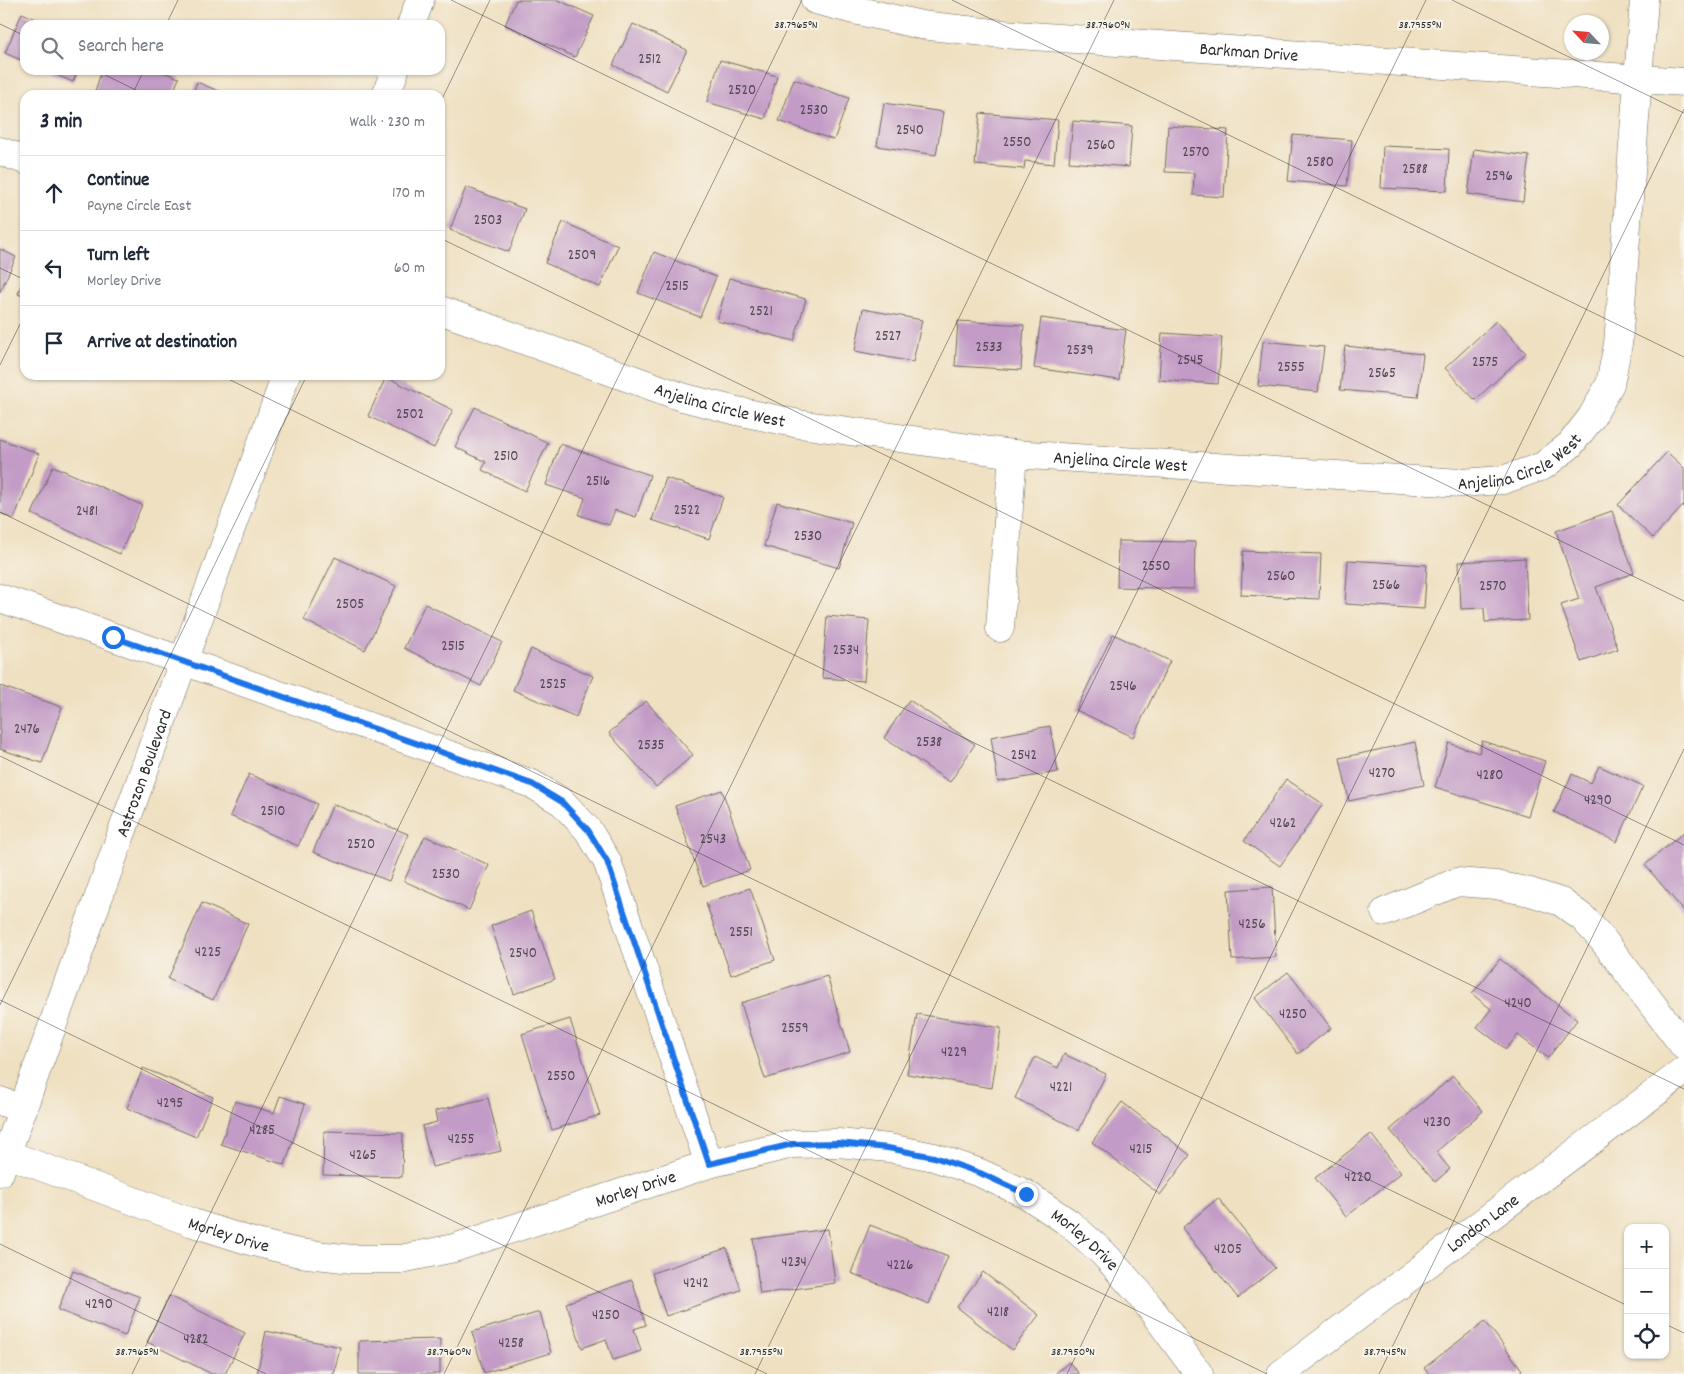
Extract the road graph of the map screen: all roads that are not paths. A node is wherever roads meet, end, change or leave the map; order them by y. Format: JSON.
{"nodes":[{"id":1,"x":420,"y":0,"type":"edge"},
{"id":2,"x":815,"y":0,"type":"edge"},
{"id":3,"x":1644,"y":0,"type":"edge"},
{"id":4,"x":413,"y":20,"type":"edge"},
{"id":5,"x":393,"y":75,"type":"edge"},
{"id":6,"x":1638,"y":79,"type":"junction"},
{"id":7,"x":1684,"y":82,"type":"edge"},
{"id":8,"x":388,"y":90,"type":"edge"},
{"id":9,"x":0,"y":151,"type":"edge"},
{"id":10,"x":20,"y":158,"type":"edge"},
{"id":11,"x":445,"y":312,"type":"edge"},
{"id":12,"x":284,"y":380,"type":"edge"},
{"id":13,"x":1013,"y":454,"type":"junction"},
{"id":14,"x":0,"y":598,"type":"edge"},
{"id":15,"x":1000,"y":628,"type":"dead end"},
{"id":16,"x":183,"y":661,"type":"junction"},
{"id":17,"x":1385,"y":912,"type":"dead end"},
{"id":18,"x":1684,"y":1046,"type":"edge"},
{"id":19,"x":1684,"y":1071,"type":"edge"},
{"id":20,"x":11,"y":1105,"type":"edge"},
{"id":21,"x":3,"y":1163,"type":"edge"},
{"id":22,"x":709,"y":1164,"type":"junction"},
{"id":23,"x":1198,"y":1374,"type":"edge"},
{"id":24,"x":1282,"y":1374,"type":"edge"}],
"edges":[{"from":1,"to":4,"type":"street"},
{"from":2,"to":6,"type":"street","name":"Barkman Drive"},
{"from":3,"to":6,"type":"street","name":"Anjelina Circle West"},
{"from":5,"to":8,"type":"street"},
{"from":6,"to":7,"type":"street","name":"Barkman Drive"},
{"from":6,"to":13,"type":"street","name":"Anjelina Circle West"},
{"from":9,"to":10,"type":"street"},
{"from":11,"to":13,"type":"street","name":"Anjelina Circle West"},
{"from":12,"to":16,"type":"street","name":"Astrozon Boulevard"},
{"from":13,"to":15,"type":"street"},
{"from":14,"to":16,"type":"street"},
{"from":16,"to":20,"type":"street","name":"Astrozon Boulevard"},
{"from":16,"to":22,"type":"street"},
{"from":17,"to":18,"type":"street"},
{"from":19,"to":24,"type":"street","name":"London Lane"},
{"from":20,"to":21,"type":"street","name":"Astrozon Boulevard"},
{"from":21,"to":22,"type":"street","name":"Morley Drive"},
{"from":22,"to":23,"type":"street","name":"Morley Drive"}]}
